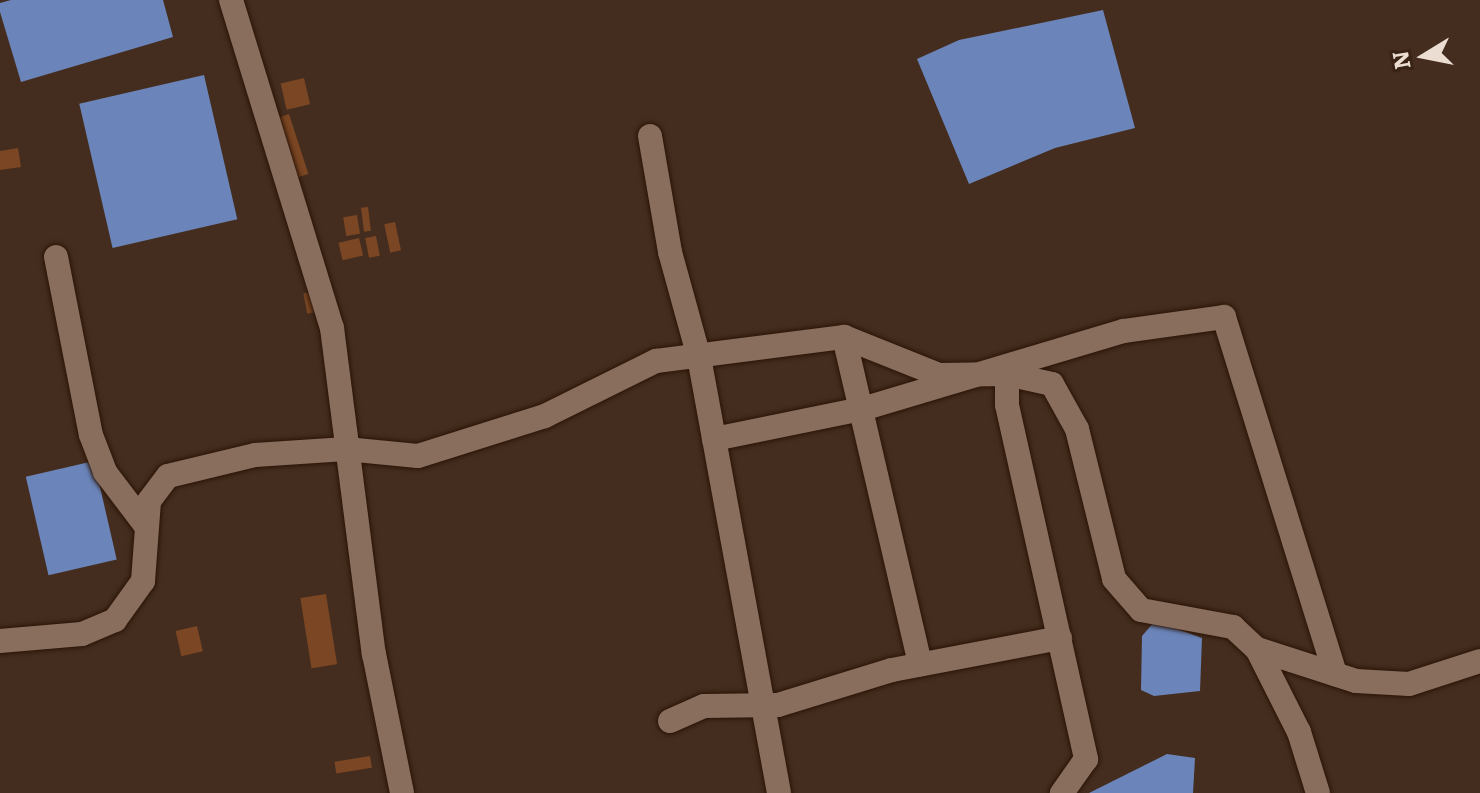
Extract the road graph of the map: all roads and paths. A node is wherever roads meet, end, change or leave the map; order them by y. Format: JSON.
{"nodes":[{"id":1,"x":231,"y":0,"type":"edge"},
{"id":2,"x":650,"y":136,"type":"dead end"},
{"id":3,"x":56,"y":257,"type":"dead end"},
{"id":4,"x":844,"y":337,"type":"junction"},
{"id":5,"x":699,"y":357,"type":"junction"},
{"id":6,"x":976,"y":374,"type":"junction"},
{"id":7,"x":1007,"y":374,"type":"junction"},
{"id":8,"x":862,"y":409,"type":"junction"},
{"id":9,"x":714,"y":439,"type":"junction"},
{"id":10,"x":346,"y":449,"type":"junction"},
{"id":11,"x":146,"y":526,"type":"junction"},
{"id":12,"x":1060,"y":638,"type":"junction"},
{"id":13,"x":0,"y":641,"type":"edge"},
{"id":14,"x":1257,"y":649,"type":"junction"},
{"id":15,"x":1480,"y":661,"type":"edge"},
{"id":16,"x":920,"y":664,"type":"junction"},
{"id":17,"x":1335,"y":674,"type":"junction"},
{"id":18,"x":763,"y":705,"type":"junction"},
{"id":19,"x":670,"y":721,"type":"dead end"},
{"id":20,"x":402,"y":793,"type":"edge"},
{"id":21,"x":779,"y":793,"type":"edge"},
{"id":22,"x":1062,"y":793,"type":"edge"},
{"id":23,"x":1318,"y":793,"type":"edge"}],
"edges":[{"from":1,"to":10,"type":"street"},
{"from":2,"to":5,"type":"street"},
{"from":3,"to":11,"type":"street"},
{"from":4,"to":5,"type":"street"},
{"from":4,"to":6,"type":"street"},
{"from":4,"to":8,"type":"street"},
{"from":5,"to":9,"type":"street"},
{"from":5,"to":10,"type":"street"},
{"from":6,"to":7,"type":"street"},
{"from":6,"to":8,"type":"street"},
{"from":6,"to":17,"type":"street"},
{"from":7,"to":12,"type":"street"},
{"from":7,"to":14,"type":"street"},
{"from":8,"to":9,"type":"street"},
{"from":8,"to":16,"type":"street"},
{"from":9,"to":18,"type":"street"},
{"from":10,"to":11,"type":"street"},
{"from":10,"to":20,"type":"street"},
{"from":11,"to":13,"type":"street"},
{"from":12,"to":16,"type":"street"},
{"from":12,"to":22,"type":"street"},
{"from":14,"to":17,"type":"street"},
{"from":14,"to":23,"type":"street"},
{"from":15,"to":17,"type":"street"},
{"from":16,"to":18,"type":"street"},
{"from":18,"to":19,"type":"street"},
{"from":18,"to":21,"type":"street"}]}
